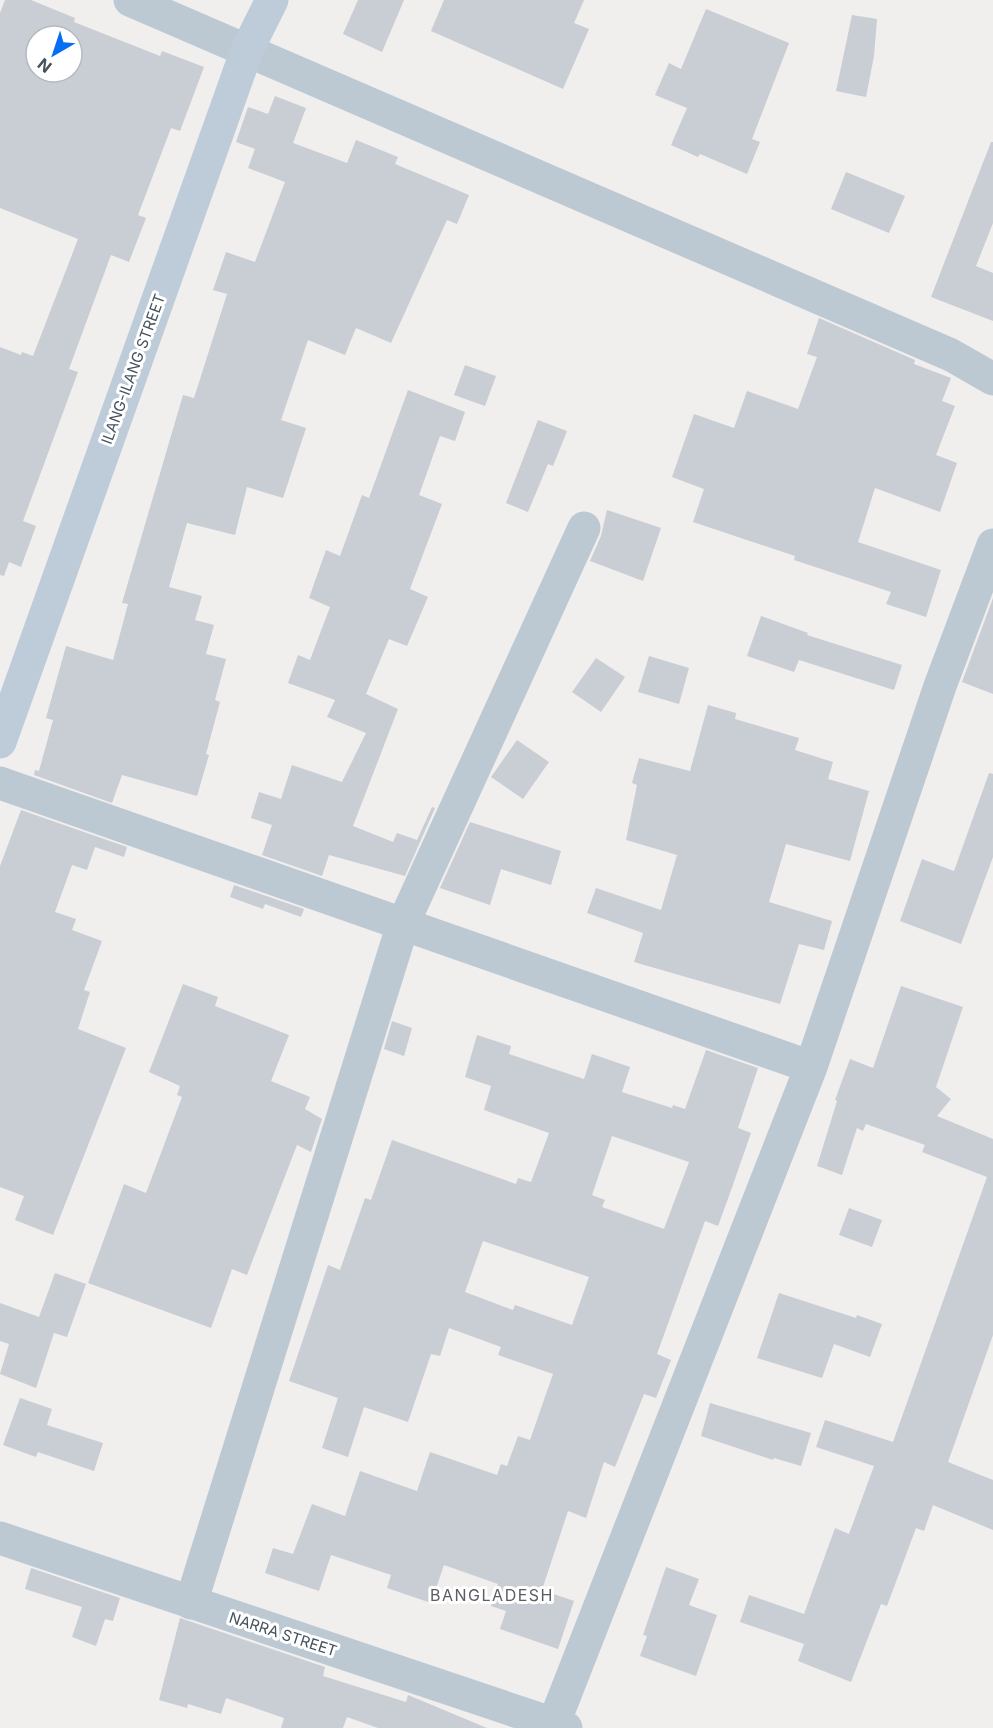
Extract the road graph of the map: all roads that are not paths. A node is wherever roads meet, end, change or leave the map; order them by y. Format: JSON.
{"nodes":[{"id":1,"x":130,"y":0,"type":"edge"},
{"id":2,"x":272,"y":0,"type":"edge"},
{"id":3,"x":247,"y":50,"type":"junction"},
{"id":4,"x":993,"y":379,"type":"edge"},
{"id":5,"x":584,"y":528,"type":"dead end"},
{"id":6,"x":993,"y":545,"type":"edge"},
{"id":7,"x":0,"y":742,"type":"edge"},
{"id":8,"x":0,"y":783,"type":"edge"},
{"id":9,"x":403,"y":924,"type":"junction"},
{"id":10,"x":811,"y":1067,"type":"junction"},
{"id":11,"x":0,"y":1538,"type":"edge"},
{"id":12,"x":191,"y":1603,"type":"junction"},
{"id":13,"x":557,"y":1726,"type":"edge"}],
"edges":[{"from":1,"to":3,"type":"street"},
{"from":2,"to":3,"type":"main road","name":"ILANG-ILANG STREET"},
{"from":3,"to":4,"type":"street"},
{"from":3,"to":7,"type":"main road","name":"ILANG-ILANG STREET"},
{"from":5,"to":9,"type":"street"},
{"from":6,"to":10,"type":"street"},
{"from":8,"to":9,"type":"street"},
{"from":9,"to":10,"type":"street"},
{"from":9,"to":12,"type":"street"},
{"from":10,"to":13,"type":"street"},
{"from":11,"to":12,"type":"street","name":"NARRA STREET"},
{"from":12,"to":13,"type":"street","name":"NARRA STREET"}]}
